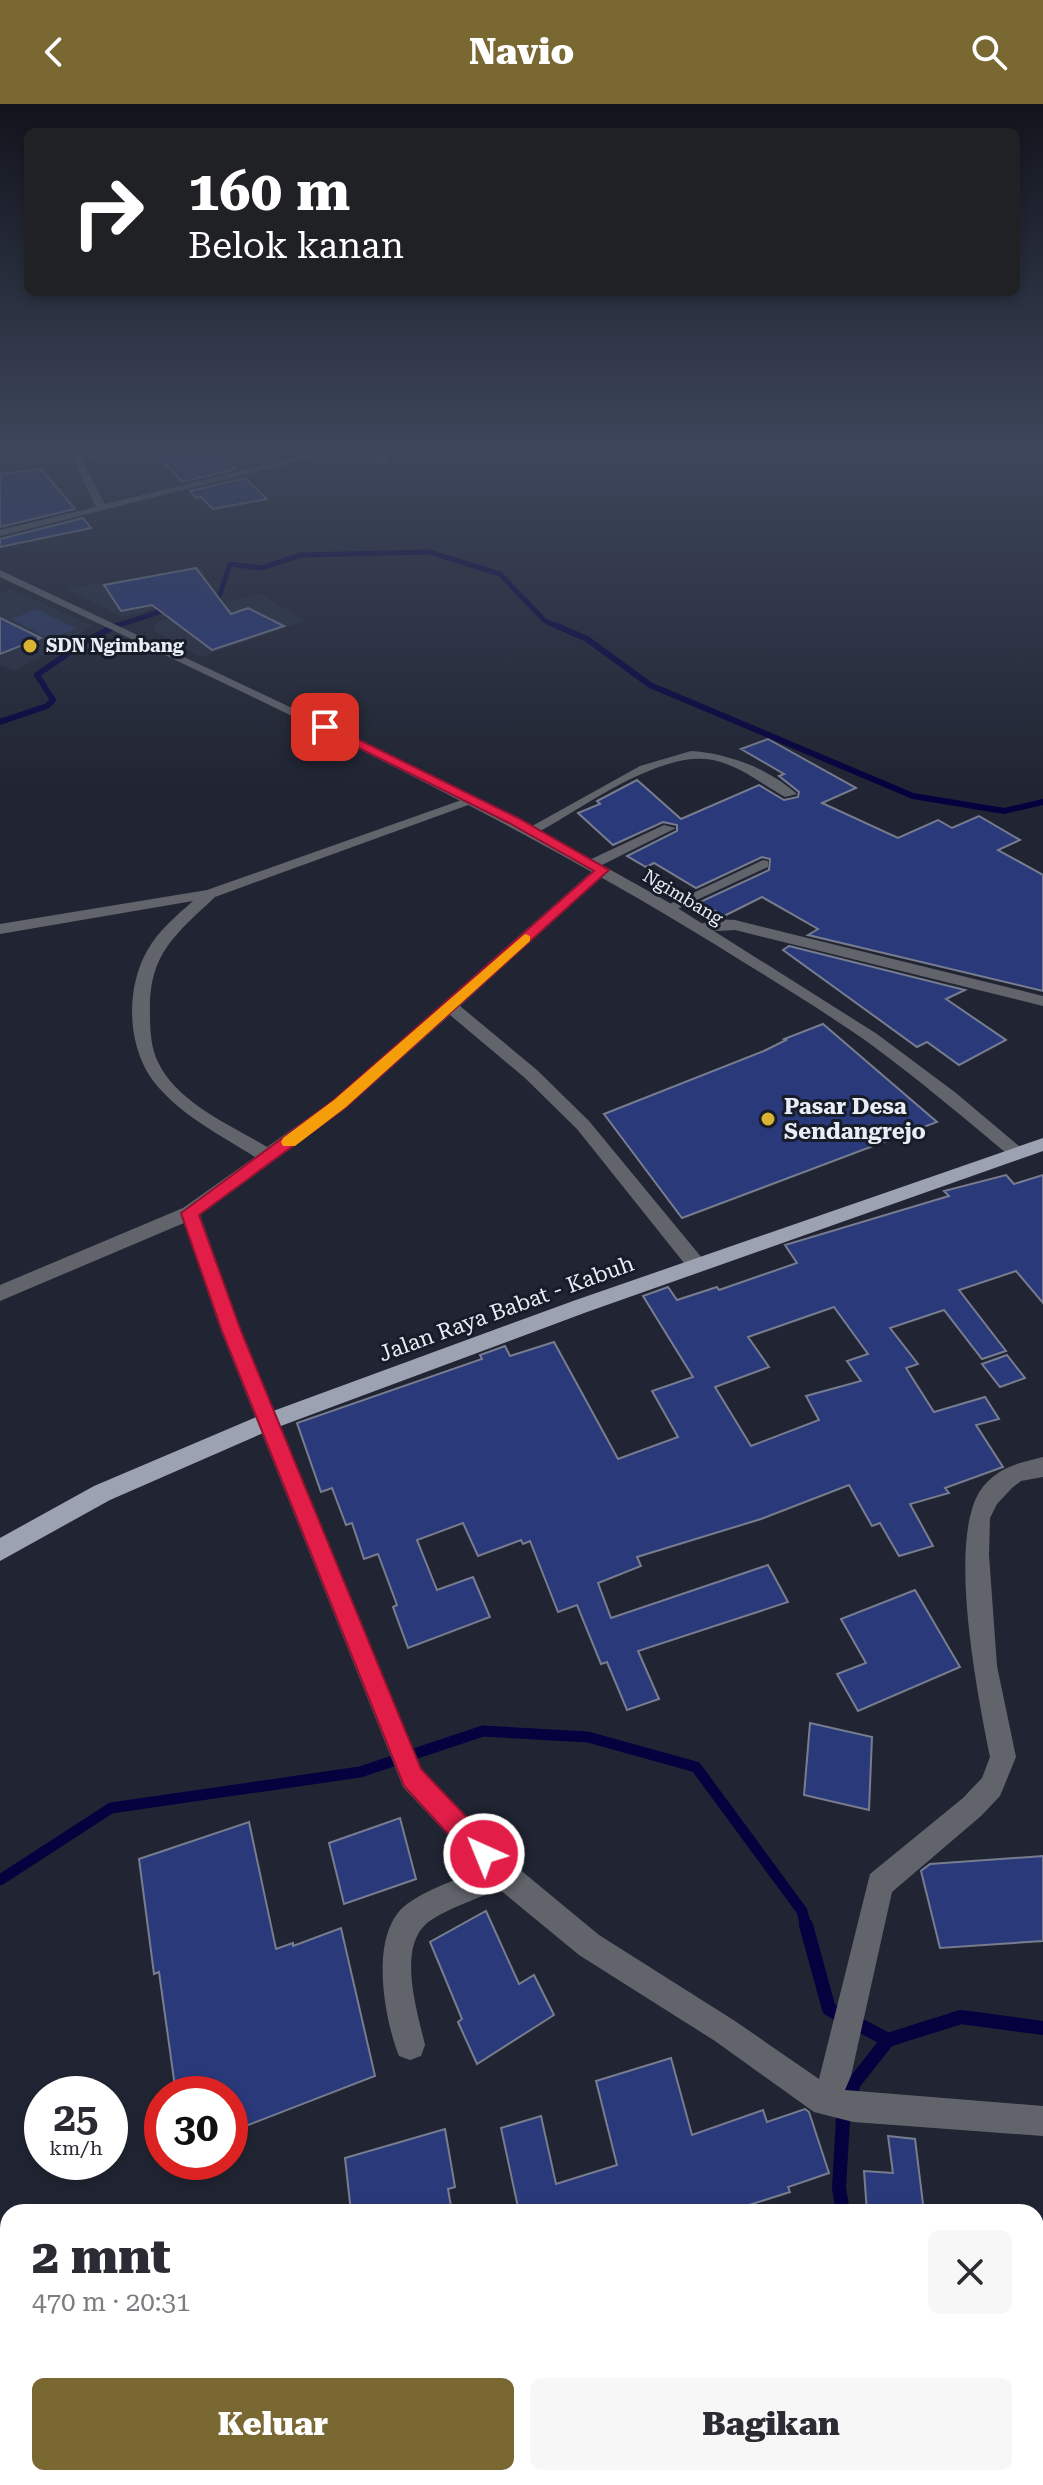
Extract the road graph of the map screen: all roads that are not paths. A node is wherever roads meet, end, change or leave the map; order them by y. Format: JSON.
{"nodes":[{"id":1,"x":0,"y":573,"type":"edge"},
{"id":2,"x":790,"y":794,"type":"dead end"},
{"id":3,"x":475,"y":800,"type":"junction"},
{"id":4,"x":669,"y":828,"type":"dead end"},
{"id":5,"x":532,"y":830,"type":"junction"},
{"id":6,"x":763,"y":864,"type":"dead end"},
{"id":7,"x":597,"y":867,"type":"junction"},
{"id":8,"x":210,"y":894,"type":"junction"},
{"id":9,"x":668,"y":908,"type":"junction"},
{"id":10,"x":700,"y":927,"type":"junction"},
{"id":11,"x":0,"y":929,"type":"edge"},
{"id":12,"x":1043,"y":1001,"type":"edge"},
{"id":13,"x":450,"y":1006,"type":"junction"},
{"id":14,"x":1042,"y":1146,"type":"edge"},
{"id":15,"x":1017,"y":1152,"type":"junction"},
{"id":16,"x":269,"y":1157,"type":"junction"},
{"id":17,"x":190,"y":1213,"type":"junction"},
{"id":18,"x":695,"y":1263,"type":"junction"},
{"id":19,"x":0,"y":1293,"type":"edge"},
{"id":20,"x":268,"y":1422,"type":"junction"},
{"id":21,"x":1043,"y":1467,"type":"edge"},
{"id":22,"x":0,"y":1550,"type":"edge"},
{"id":23,"x":502,"y":1873,"type":"junction"},
{"id":24,"x":410,"y":2045,"type":"dead end"},
{"id":25,"x":838,"y":2097,"type":"junction"},
{"id":26,"x":1043,"y":2121,"type":"edge"}],
"edges":[{"from":1,"to":3,"type":"street","name":"Ngimbang"},
{"from":2,"to":5,"type":"street"},
{"from":3,"to":5,"type":"street","name":"Ngimbang"},
{"from":3,"to":8,"type":"street"},
{"from":4,"to":7,"type":"street"},
{"from":5,"to":7,"type":"street","name":"Ngimbang"},
{"from":6,"to":9,"type":"street"},
{"from":7,"to":9,"type":"street","name":"Ngimbang"},
{"from":7,"to":13,"type":"street"},
{"from":8,"to":11,"type":"street"},
{"from":8,"to":16,"type":"street"},
{"from":9,"to":10,"type":"street","name":"Ngimbang"},
{"from":10,"to":12,"type":"street"},
{"from":10,"to":15,"type":"street","name":"Ngimbang"},
{"from":13,"to":16,"type":"street"},
{"from":13,"to":18,"type":"street"},
{"from":14,"to":15,"type":"main road","name":"Jalan Raya Babat - Kabuh"},
{"from":15,"to":18,"type":"main road","name":"Jalan Raya Babat - Kabuh"},
{"from":16,"to":17,"type":"street"},
{"from":17,"to":19,"type":"street"},
{"from":17,"to":20,"type":"street"},
{"from":18,"to":20,"type":"main road","name":"Jalan Raya Babat - Kabuh"},
{"from":20,"to":22,"type":"main road","name":"Jalan Raya Babat - Kabuh"},
{"from":20,"to":23,"type":"street"},
{"from":21,"to":25,"type":"street"},
{"from":23,"to":24,"type":"street"},
{"from":23,"to":25,"type":"street"},
{"from":25,"to":26,"type":"street"}]}
